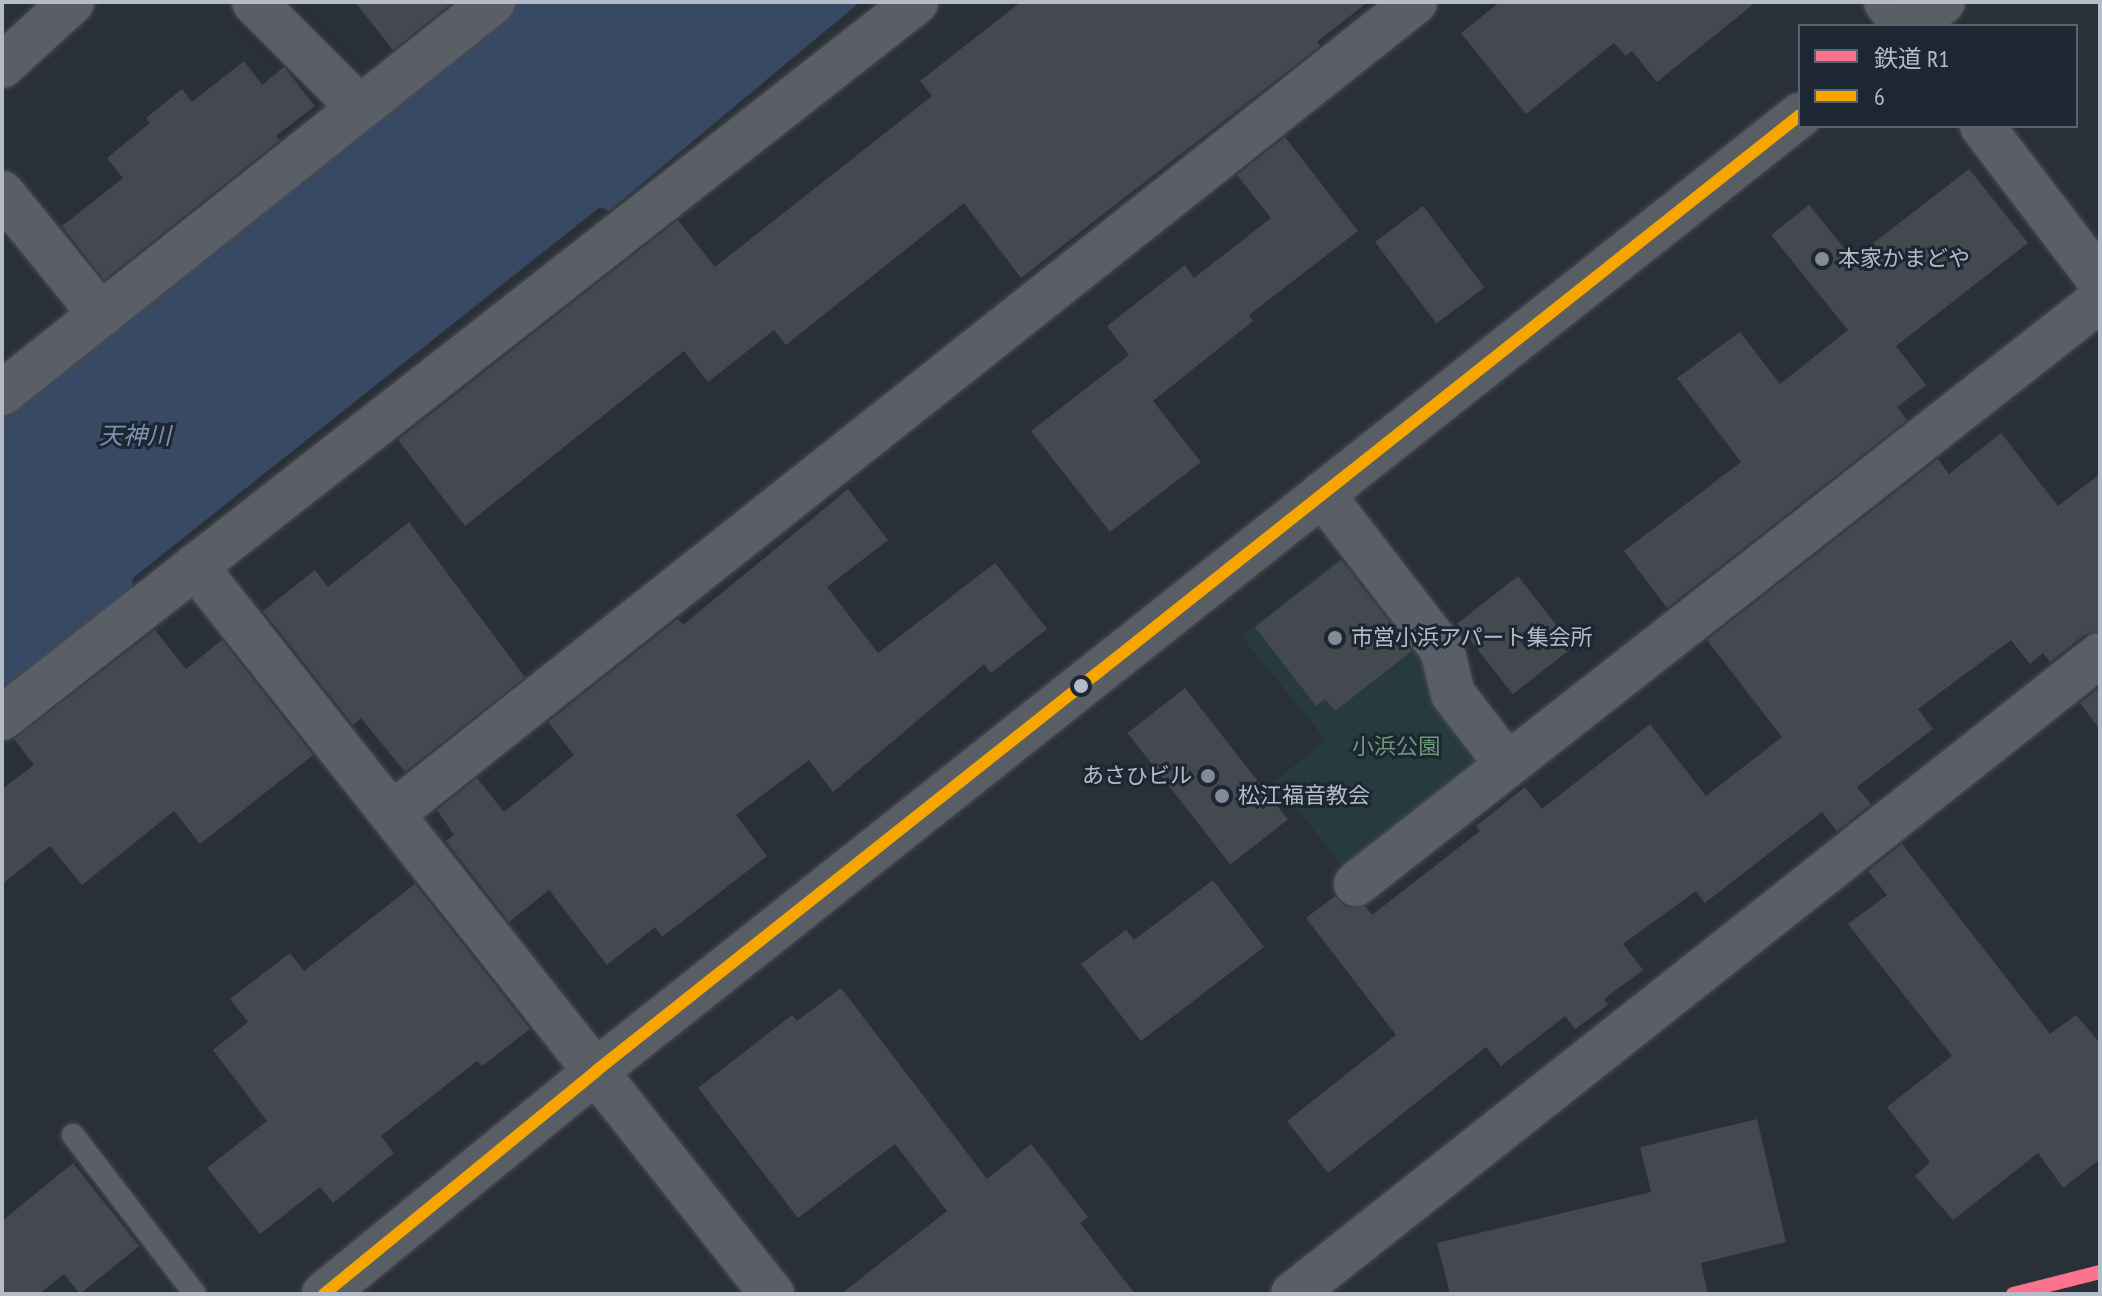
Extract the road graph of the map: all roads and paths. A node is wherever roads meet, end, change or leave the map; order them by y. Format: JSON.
{"nodes":[{"id":1,"x":72,"y":2,"type":"edge"},
{"id":2,"x":254,"y":2,"type":"edge"},
{"id":3,"x":493,"y":2,"type":"edge"},
{"id":4,"x":916,"y":2,"type":"edge"},
{"id":5,"x":1415,"y":2,"type":"edge"},
{"id":6,"x":1886,"y":2,"type":"edge"},
{"id":7,"x":1943,"y":2,"type":"edge"},
{"id":8,"x":1903,"y":24,"type":"edge"},
{"id":9,"x":1915,"y":24,"type":"edge"},
{"id":10,"x":2,"y":66,"type":"edge"},
{"id":11,"x":359,"y":107,"type":"junction"},
{"id":12,"x":1798,"y":117,"type":"edge"},
{"id":13,"x":1984,"y":128,"type":"edge"},
{"id":14,"x":2,"y":193,"type":"edge"},
{"id":15,"x":2099,"y":281,"type":"edge"},
{"id":16,"x":101,"y":315,"type":"junction"},
{"id":17,"x":2,"y":393,"type":"edge"},
{"id":18,"x":1322,"y":494,"type":"junction"},
{"id":19,"x":195,"y":566,"type":"junction"},
{"id":20,"x":2100,"y":655,"type":"edge"},
{"id":21,"x":2,"y":718,"type":"edge"},
{"id":22,"x":1506,"y":763,"type":"junction"},
{"id":23,"x":392,"y":814,"type":"junction"},
{"id":24,"x":1356,"y":884,"type":"dead end"},
{"id":25,"x":596,"y":1071,"type":"junction"},
{"id":26,"x":73,"y":1135,"type":"dead end"},
{"id":27,"x":195,"y":1294,"type":"edge"},
{"id":28,"x":324,"y":1294,"type":"edge"},
{"id":29,"x":772,"y":1294,"type":"edge"},
{"id":30,"x":1293,"y":1294,"type":"edge"}],
"edges":[{"from":1,"to":10,"type":"street"},
{"from":2,"to":11,"type":"street"},
{"from":3,"to":11,"type":"street"},
{"from":4,"to":19,"type":"street"},
{"from":5,"to":23,"type":"street"},
{"from":6,"to":8,"type":"street"},
{"from":7,"to":9,"type":"street"},
{"from":11,"to":16,"type":"street"},
{"from":12,"to":18,"type":"street"},
{"from":13,"to":15,"type":"street"},
{"from":14,"to":16,"type":"street"},
{"from":15,"to":22,"type":"street"},
{"from":16,"to":17,"type":"street"},
{"from":18,"to":22,"type":"street"},
{"from":18,"to":25,"type":"street"},
{"from":19,"to":21,"type":"street"},
{"from":19,"to":23,"type":"street"},
{"from":20,"to":30,"type":"street"},
{"from":22,"to":24,"type":"street"},
{"from":23,"to":25,"type":"street"},
{"from":25,"to":28,"type":"street"},
{"from":25,"to":29,"type":"street"},
{"from":26,"to":27,"type":"lane"}]}
